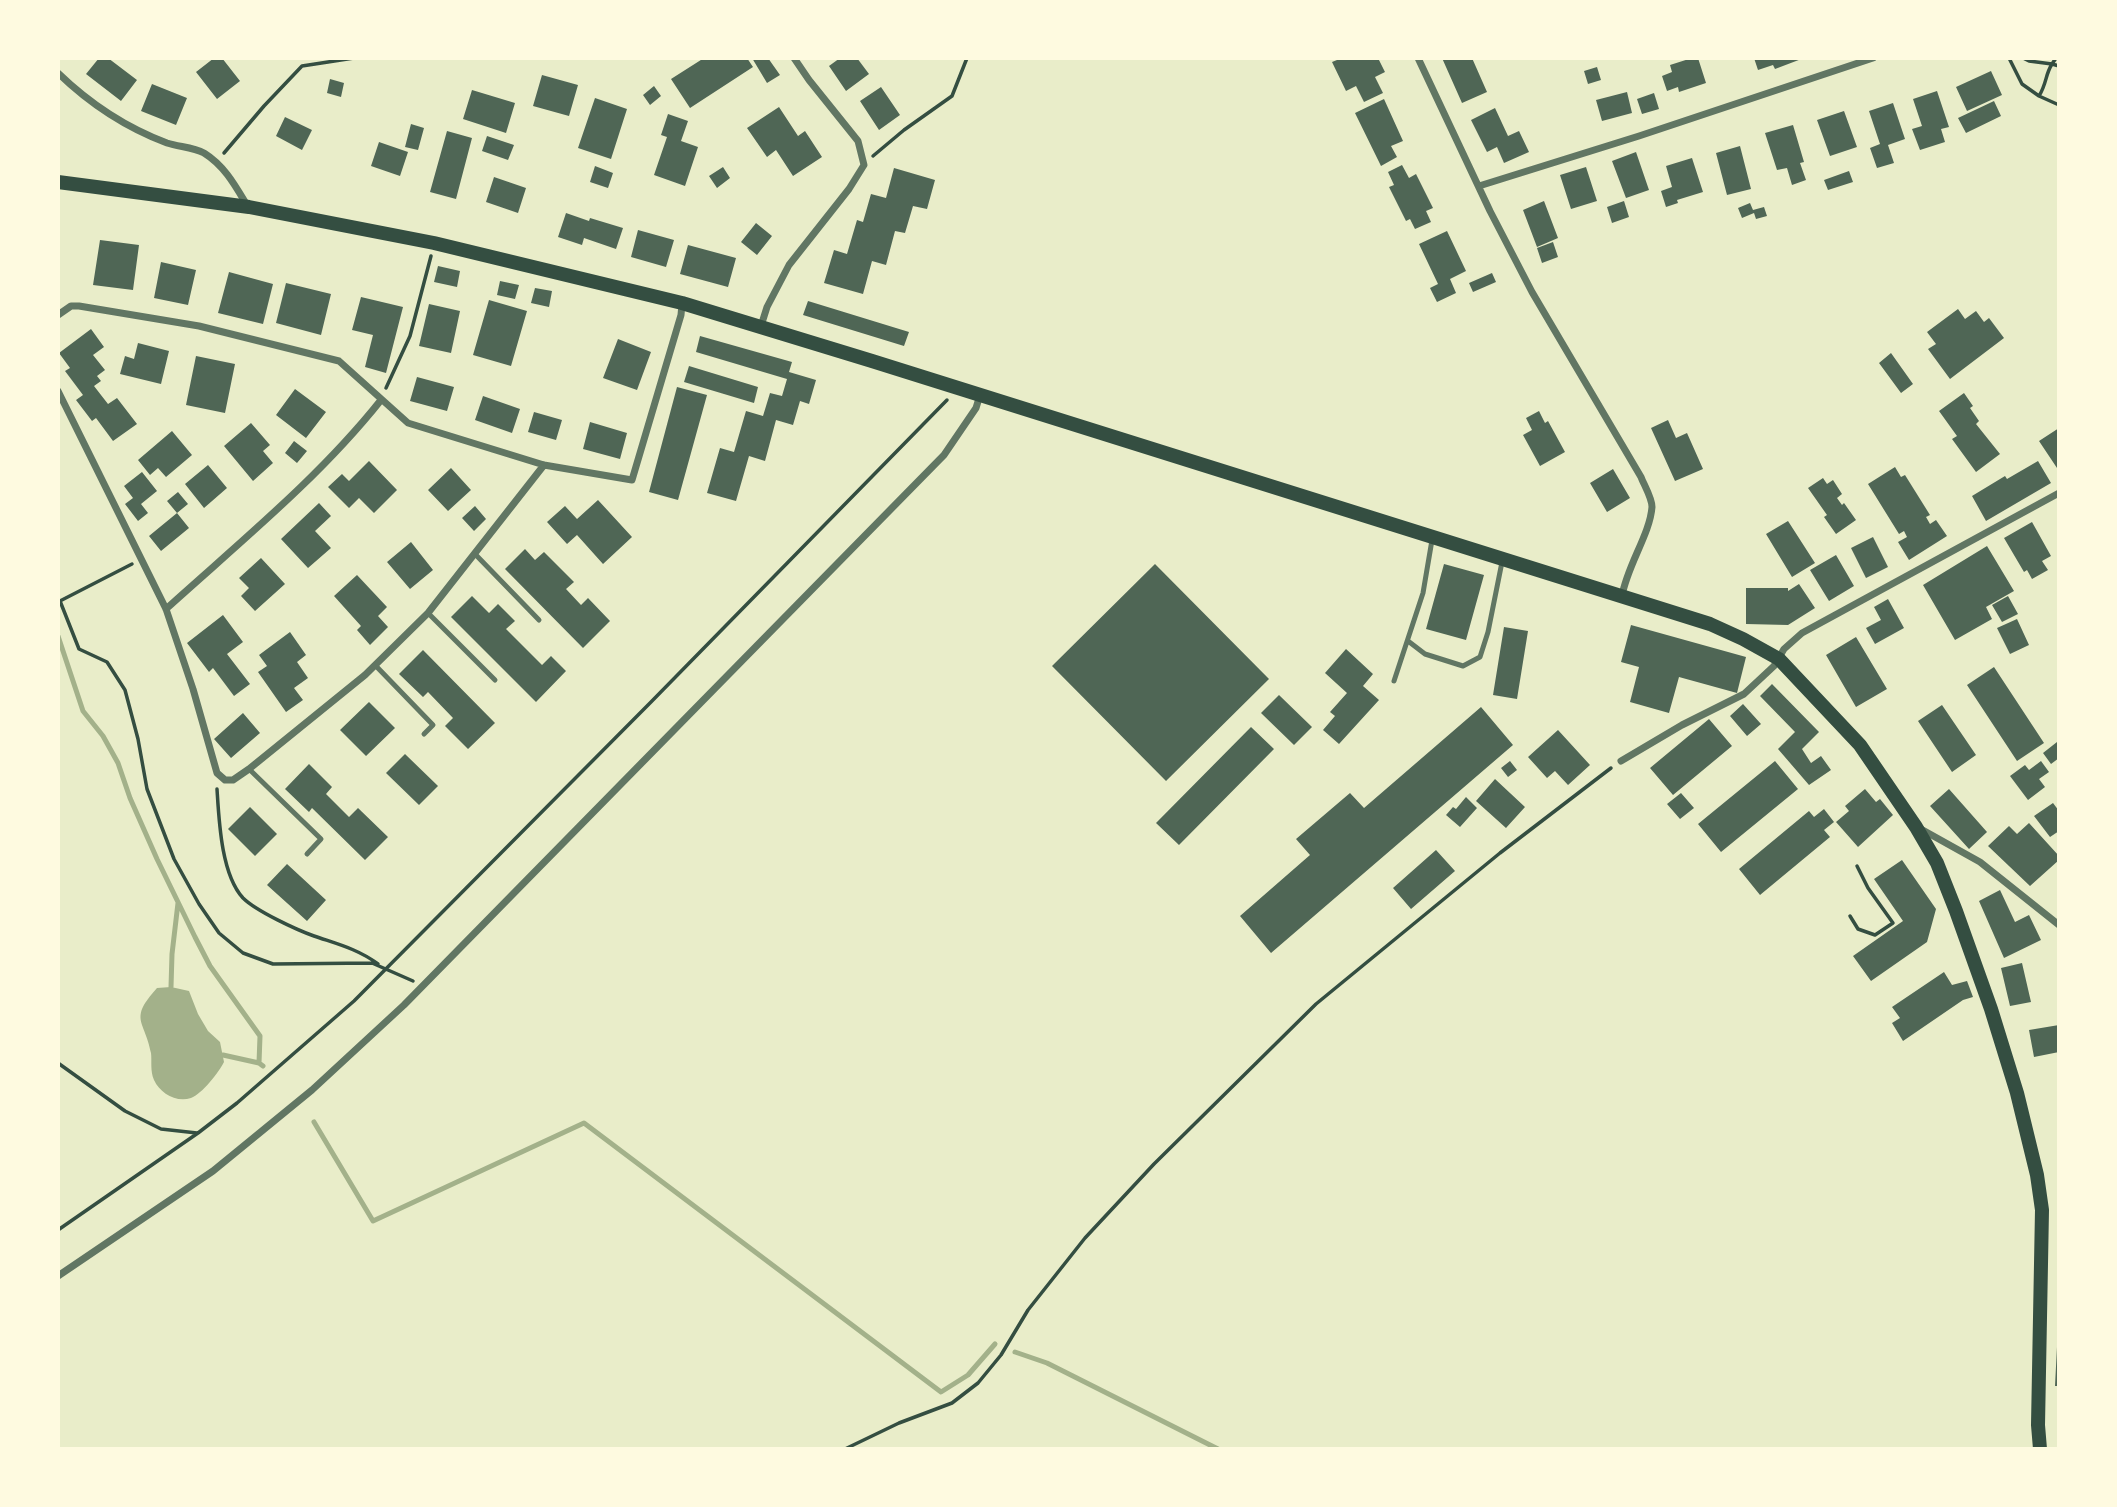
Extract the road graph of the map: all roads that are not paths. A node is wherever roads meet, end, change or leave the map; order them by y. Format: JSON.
{"nodes":[{"id":1,"x":794,"y":58,"type":"edge"},
{"id":2,"x":1418,"y":58,"type":"edge"},
{"id":3,"x":1873,"y":58,"type":"edge"},
{"id":4,"x":58,"y":74,"type":"edge"},
{"id":5,"x":58,"y":182,"type":"edge"},
{"id":6,"x":1479,"y":186,"type":"junction"},
{"id":7,"x":248,"y":207,"type":"junction"},
{"id":8,"x":682,"y":303,"type":"junction"},
{"id":9,"x":58,"y":315,"type":"edge"},
{"id":10,"x":761,"y":326,"type":"junction"},
{"id":11,"x":58,"y":391,"type":"edge"},
{"id":12,"x":980,"y":394,"type":"junction"},
{"id":13,"x":381,"y":400,"type":"junction"},
{"id":14,"x":544,"y":465,"type":"junction"},
{"id":15,"x":2059,"y":493,"type":"edge"},
{"id":16,"x":1433,"y":537,"type":"junction"},
{"id":17,"x":475,"y":554,"type":"junction"},
{"id":18,"x":1503,"y":559,"type":"junction"},
{"id":19,"x":1622,"y":597,"type":"junction"},
{"id":20,"x":166,"y":609,"type":"junction"},
{"id":21,"x":428,"y":613,"type":"junction"},
{"id":22,"x":539,"y":620,"type":"dead end"},
{"id":23,"x":1408,"y":640,"type":"junction"},
{"id":24,"x":1779,"y":659,"type":"junction"},
{"id":25,"x":374,"y":665,"type":"junction"},
{"id":26,"x":495,"y":680,"type":"dead end"},
{"id":27,"x":1394,"y":681,"type":"dead end"},
{"id":28,"x":424,"y":734,"type":"dead end"},
{"id":29,"x":1621,"y":761,"type":"road end"},
{"id":30,"x":249,"y":769,"type":"junction"},
{"id":31,"x":1916,"y":827,"type":"junction"},
{"id":32,"x":307,"y":853,"type":"dead end"},
{"id":33,"x":2059,"y":925,"type":"edge"},
{"id":34,"x":58,"y":1276,"type":"edge"},
{"id":35,"x":2040,"y":1449,"type":"edge"}],
"edges":[{"from":1,"to":10,"type":"street"},
{"from":2,"to":6,"type":"street"},
{"from":3,"to":6,"type":"street"},
{"from":4,"to":7,"type":"street"},
{"from":5,"to":7,"type":"main road"},
{"from":6,"to":19,"type":"street"},
{"from":7,"to":8,"type":"main road"},
{"from":8,"to":10,"type":"main road"},
{"from":8,"to":14,"type":"street"},
{"from":9,"to":13,"type":"street"},
{"from":10,"to":12,"type":"main road"},
{"from":11,"to":20,"type":"street"},
{"from":12,"to":16,"type":"main road"},
{"from":12,"to":34,"type":"street"},
{"from":13,"to":14,"type":"street"},
{"from":13,"to":20,"type":"street"},
{"from":14,"to":17,"type":"street"},
{"from":15,"to":24,"type":"street"},
{"from":16,"to":18,"type":"main road"},
{"from":16,"to":23,"type":"lane"},
{"from":17,"to":21,"type":"street"},
{"from":17,"to":22,"type":"lane"},
{"from":18,"to":19,"type":"main road"},
{"from":18,"to":23,"type":"lane"},
{"from":19,"to":24,"type":"main road"},
{"from":20,"to":30,"type":"street"},
{"from":21,"to":25,"type":"street"},
{"from":21,"to":26,"type":"lane"},
{"from":23,"to":27,"type":"lane"},
{"from":24,"to":29,"type":"street"},
{"from":24,"to":31,"type":"main road"},
{"from":25,"to":28,"type":"lane"},
{"from":25,"to":30,"type":"street"},
{"from":30,"to":32,"type":"lane"},
{"from":31,"to":33,"type":"street"},
{"from":31,"to":35,"type":"main road"}]}
